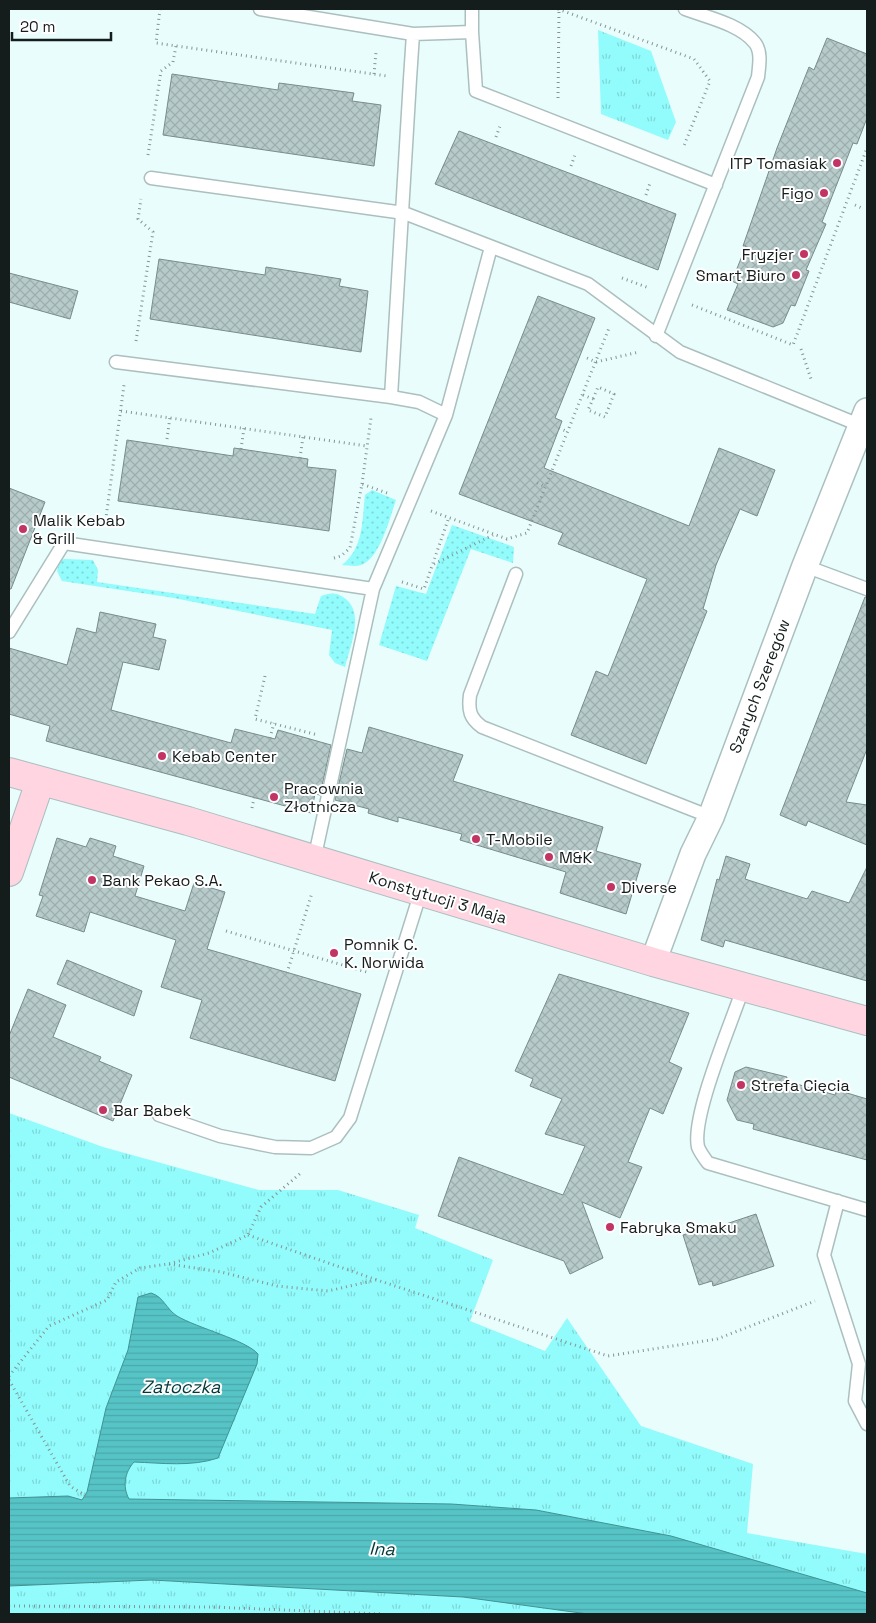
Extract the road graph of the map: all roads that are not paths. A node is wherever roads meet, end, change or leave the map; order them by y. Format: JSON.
{"nodes":[{"id":1,"x":260,"y":9,"type":"edge"},
{"id":2,"x":472,"y":9,"type":"edge"},
{"id":3,"x":685,"y":9,"type":"edge"},
{"id":4,"x":472,"y":32,"type":"junction"},
{"id":5,"x":413,"y":34,"type":"junction"},
{"id":6,"x":151,"y":178,"type":"dead end"},
{"id":7,"x":716,"y":185,"type":"junction"},
{"id":8,"x":404,"y":214,"type":"junction"},
{"id":9,"x":490,"y":247,"type":"junction"},
{"id":10,"x":656,"y":336,"type":"junction"},
{"id":11,"x":116,"y":362,"type":"dead end"},
{"id":12,"x":391,"y":397,"type":"junction"},
{"id":13,"x":446,"y":415,"type":"junction"},
{"id":14,"x":864,"y":419,"type":"edge"},
{"id":15,"x":805,"y":566,"type":"junction"},
{"id":16,"x":516,"y":574,"type":"dead end"},
{"id":17,"x":373,"y":589,"type":"junction"},
{"id":18,"x":867,"y":589,"type":"edge"},
{"id":19,"x":9,"y":632,"type":"edge"},
{"id":20,"x":9,"y":772,"type":"edge"},
{"id":21,"x":40,"y":782,"type":"junction"},
{"id":22,"x":711,"y":817,"type":"junction"},
{"id":23,"x":314,"y":860,"type":"junction"},
{"id":24,"x":9,"y":872,"type":"edge"},
{"id":25,"x":421,"y":891,"type":"junction"},
{"id":26,"x":653,"y":962,"type":"junction"},
{"id":27,"x":743,"y":988,"type":"junction"},
{"id":28,"x":867,"y":1021,"type":"edge"},
{"id":29,"x":159,"y":1115,"type":"dead end"},
{"id":30,"x":838,"y":1201,"type":"junction"},
{"id":31,"x":867,"y":1210,"type":"edge"},
{"id":32,"x":867,"y":1424,"type":"edge"}],
"edges":[{"from":1,"to":5,"type":"lane"},
{"from":2,"to":4,"type":"lane"},
{"from":3,"to":7,"type":"lane"},
{"from":4,"to":5,"type":"lane"},
{"from":4,"to":7,"type":"lane"},
{"from":5,"to":8,"type":"lane"},
{"from":6,"to":8,"type":"lane"},
{"from":7,"to":10,"type":"lane"},
{"from":8,"to":9,"type":"lane"},
{"from":8,"to":12,"type":"lane"},
{"from":9,"to":10,"type":"lane"},
{"from":9,"to":13,"type":"lane"},
{"from":10,"to":14,"type":"lane"},
{"from":11,"to":12,"type":"lane"},
{"from":12,"to":13,"type":"lane"},
{"from":13,"to":17,"type":"lane"},
{"from":14,"to":15,"type":"street","name":"Szarych Szeregów"},
{"from":15,"to":18,"type":"lane"},
{"from":15,"to":22,"type":"street","name":"Szarych Szeregów"},
{"from":16,"to":22,"type":"lane"},
{"from":17,"to":19,"type":"lane"},
{"from":17,"to":23,"type":"lane"},
{"from":20,"to":21,"type":"street","name":"Konstytucji 3 Maja"},
{"from":21,"to":23,"type":"street","name":"Konstytucji 3 Maja"},
{"from":21,"to":24,"type":"street"},
{"from":22,"to":26,"type":"street","name":"Szarych Szeregów"},
{"from":23,"to":25,"type":"street","name":"Konstytucji 3 Maja"},
{"from":25,"to":26,"type":"street","name":"Konstytucji 3 Maja"},
{"from":25,"to":29,"type":"lane"},
{"from":26,"to":27,"type":"street","name":"Konstytucji 3 Maja"},
{"from":27,"to":28,"type":"street","name":"Konstytucji 3 Maja"},
{"from":27,"to":30,"type":"lane"},
{"from":30,"to":31,"type":"lane"},
{"from":30,"to":32,"type":"lane"}]}
